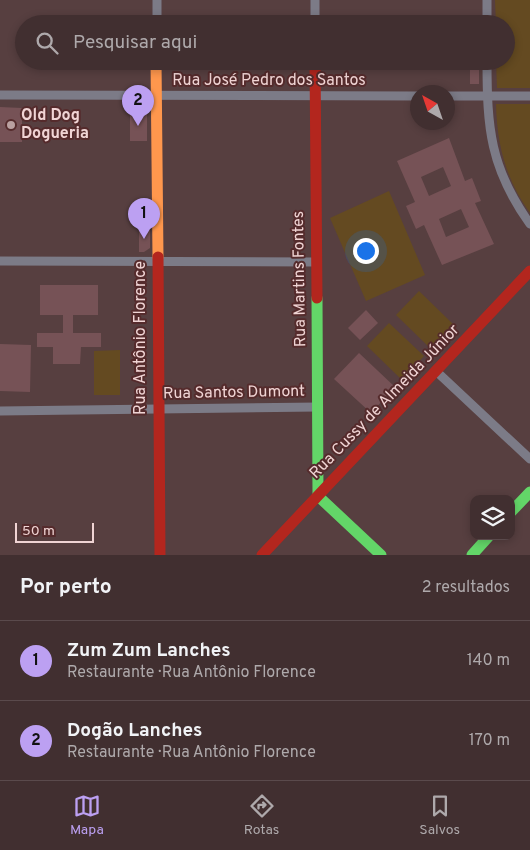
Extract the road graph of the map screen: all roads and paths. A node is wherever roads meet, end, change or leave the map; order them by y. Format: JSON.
{"nodes":[{"id":1,"x":157,"y":0,"type":"edge"},
{"id":2,"x":314,"y":0,"type":"edge"},
{"id":3,"x":487,"y":0,"type":"edge"},
{"id":4,"x":156,"y":15,"type":"edge"},
{"id":5,"x":315,"y":15,"type":"edge"},
{"id":6,"x":487,"y":15,"type":"edge"},
{"id":7,"x":156,"y":70,"type":"edge"},
{"id":8,"x":315,"y":70,"type":"edge"},
{"id":9,"x":487,"y":70,"type":"edge"},
{"id":10,"x":0,"y":95,"type":"edge"},
{"id":11,"x":156,"y":96,"type":"junction"},
{"id":12,"x":315,"y":96,"type":"junction"},
{"id":13,"x":410,"y":96,"type":"edge"},
{"id":14,"x":455,"y":96,"type":"edge"},
{"id":15,"x":487,"y":96,"type":"junction"},
{"id":16,"x":530,"y":96,"type":"edge"},
{"id":17,"x":530,"y":224,"type":"edge"},
{"id":18,"x":0,"y":261,"type":"edge"},
{"id":19,"x":157,"y":261,"type":"junction"},
{"id":20,"x":316,"y":262,"type":"junction"},
{"id":21,"x":530,"y":271,"type":"edge"},
{"id":22,"x":437,"y":372,"type":"junction"},
{"id":23,"x":318,"y":407,"type":"junction"},
{"id":24,"x":158,"y":409,"type":"junction"},
{"id":25,"x":0,"y":411,"type":"edge"},
{"id":26,"x":530,"y":459,"type":"edge"},
{"id":27,"x":530,"y":492,"type":"edge"},
{"id":28,"x":318,"y":496,"type":"junction"},
{"id":29,"x":515,"y":508,"type":"edge"},
{"id":30,"x":485,"y":540,"type":"edge"},
{"id":31,"x":160,"y":555,"type":"edge"},
{"id":32,"x":262,"y":555,"type":"edge"},
{"id":33,"x":381,"y":555,"type":"edge"},
{"id":34,"x":472,"y":555,"type":"edge"}],
"edges":[{"from":1,"to":4,"type":"street"},
{"from":2,"to":5,"type":"street"},
{"from":3,"to":6,"type":"street"},
{"from":7,"to":11,"type":"street","name":"Rua Antônio Florence"},
{"from":8,"to":12,"type":"street","name":"Rua Martins Fontes"},
{"from":9,"to":15,"type":"street"},
{"from":10,"to":11,"type":"street","name":"Rua José Pedro dos Santos"},
{"from":11,"to":12,"type":"street","name":"Rua José Pedro dos Santos"},
{"from":11,"to":19,"type":"street","name":"Rua Antônio Florence"},
{"from":12,"to":13,"type":"street","name":"Rua José Pedro dos Santos"},
{"from":12,"to":20,"type":"street","name":"Rua Martins Fontes"},
{"from":14,"to":15,"type":"street"},
{"from":15,"to":16,"type":"street"},
{"from":15,"to":17,"type":"street"},
{"from":18,"to":19,"type":"street"},
{"from":19,"to":20,"type":"street"},
{"from":19,"to":24,"type":"street","name":"Rua Antônio Florence"},
{"from":20,"to":23,"type":"street","name":"Rua Martins Fontes"},
{"from":21,"to":22,"type":"street","name":"Rua Cussy de Almeida Júnior"},
{"from":22,"to":26,"type":"street"},
{"from":22,"to":28,"type":"street","name":"Rua Cussy de Almeida Júnior"},
{"from":23,"to":24,"type":"street","name":"Rua Santos Dumont"},
{"from":23,"to":28,"type":"street","name":"Rua Martins Fontes"},
{"from":24,"to":25,"type":"street","name":"Rua Santos Dumont"},
{"from":24,"to":31,"type":"street","name":"Rua Antônio Florence"},
{"from":27,"to":29,"type":"street"},
{"from":28,"to":32,"type":"street","name":"Rua Cussy de Almeida Júnior"},
{"from":28,"to":33,"type":"street"},
{"from":30,"to":34,"type":"street"}]}
